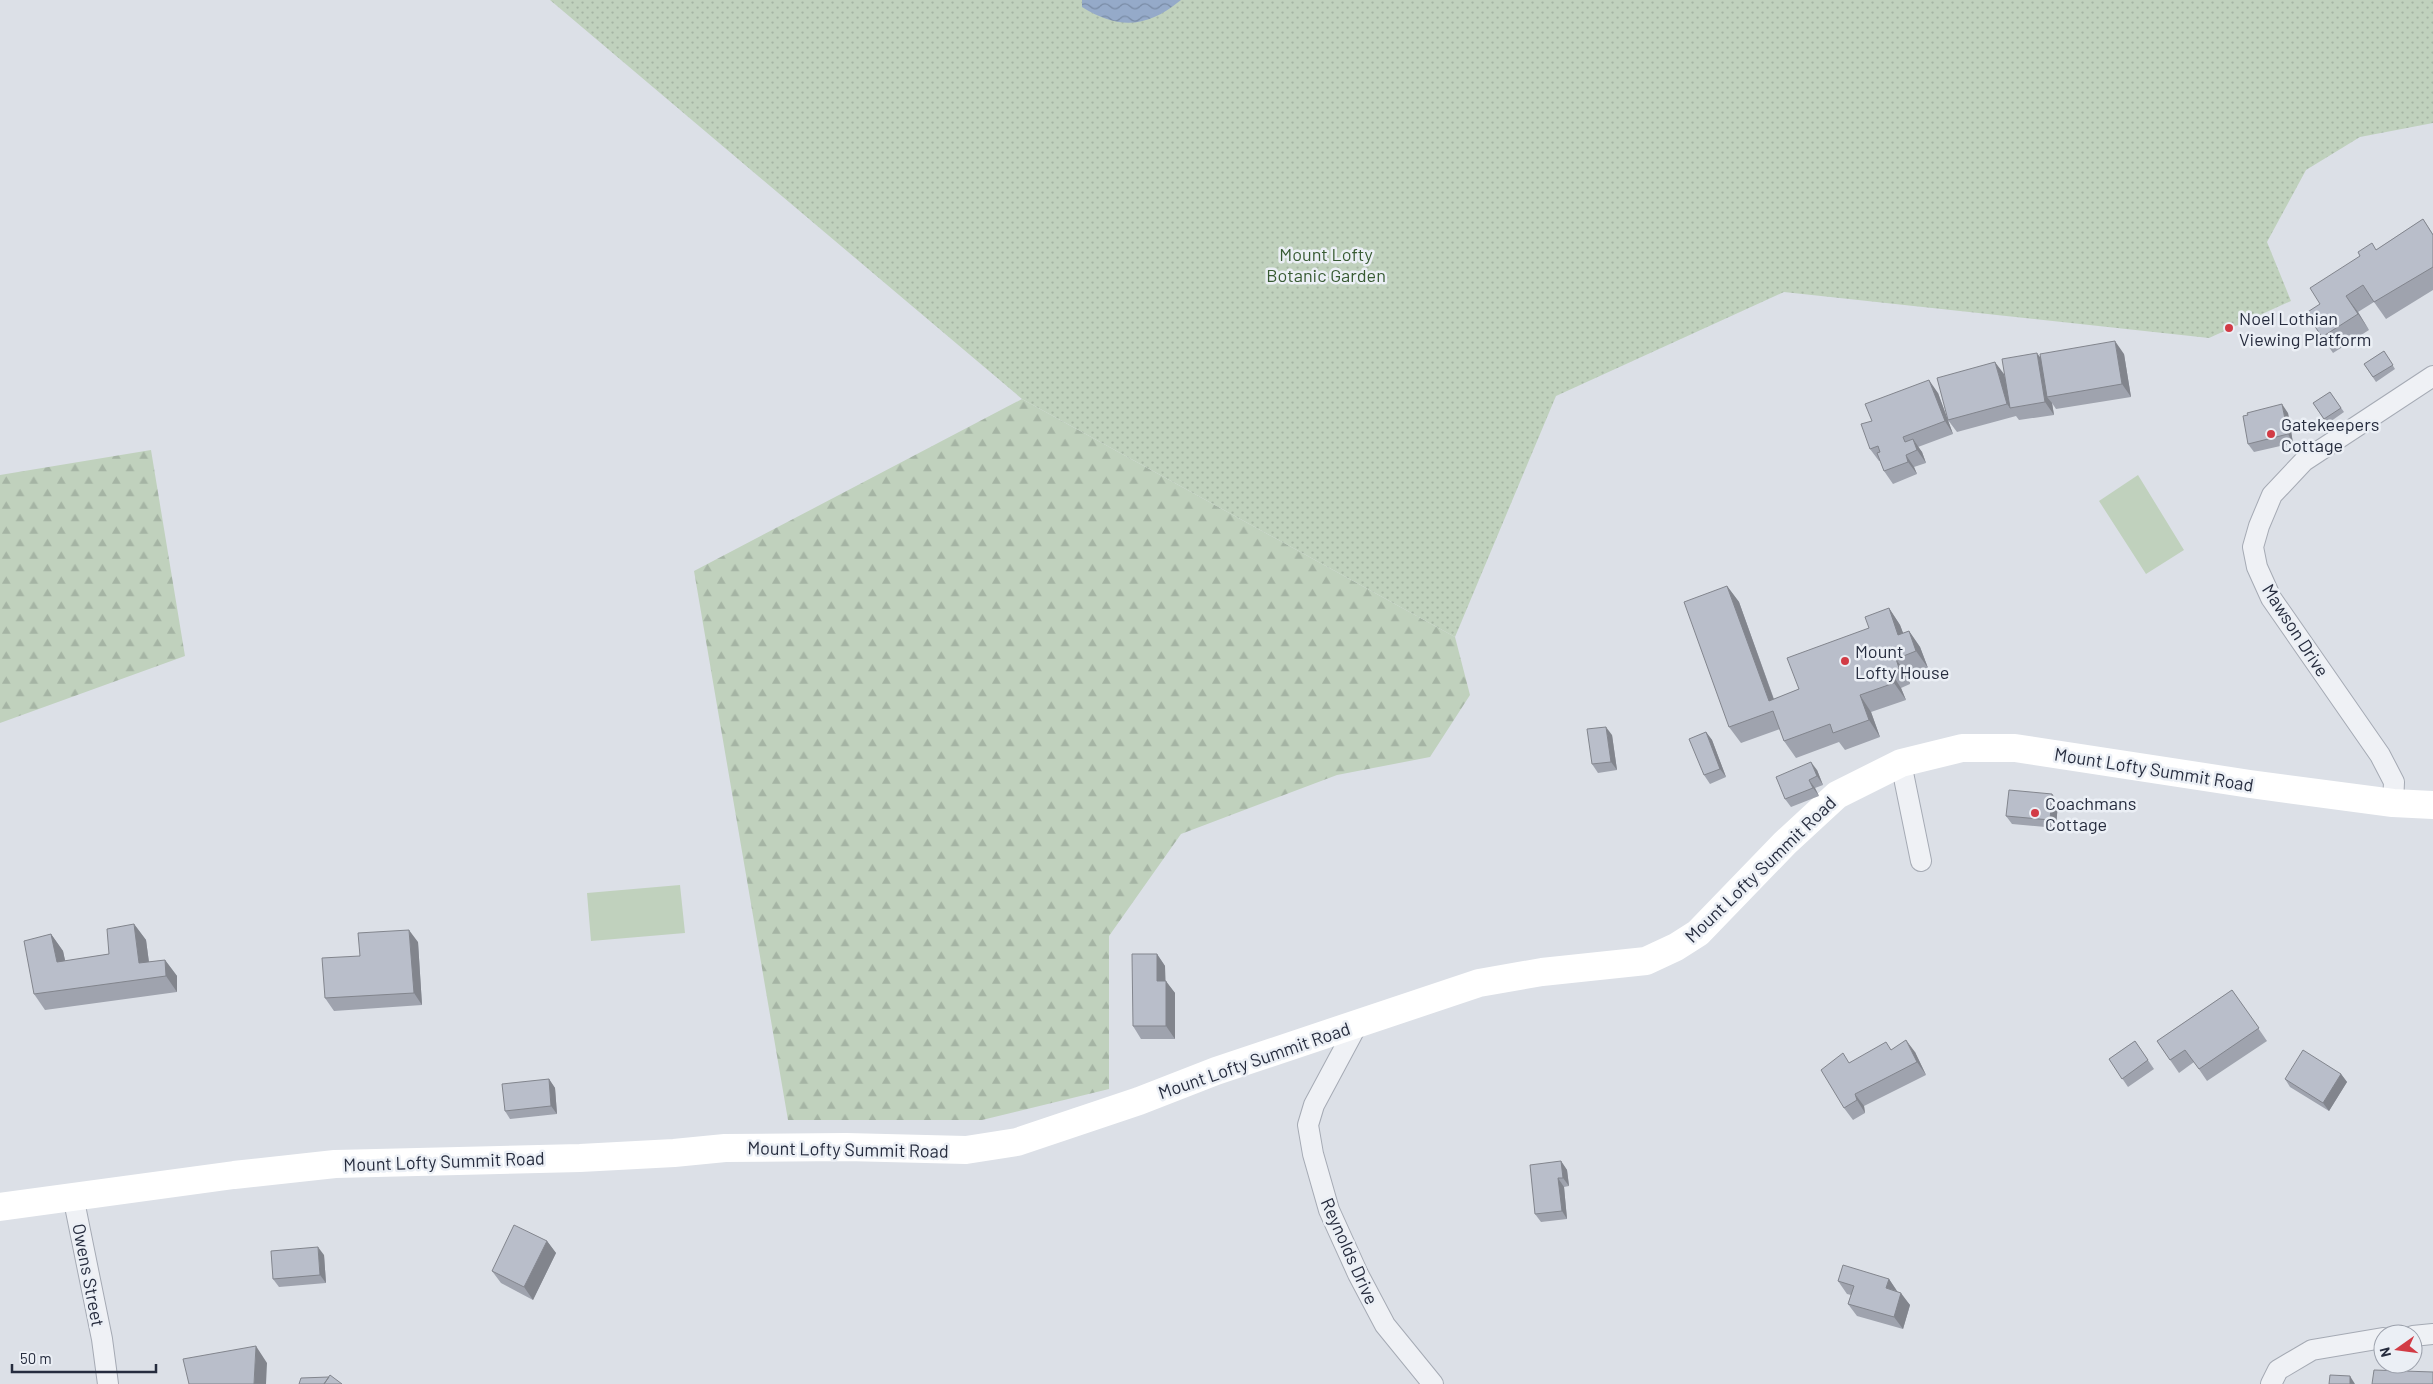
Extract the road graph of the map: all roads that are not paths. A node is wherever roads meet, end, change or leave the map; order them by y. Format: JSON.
{"nodes":[{"id":1,"x":2433,"y":376,"type":"edge"},
{"id":2,"x":1901,"y":763,"type":"junction"},
{"id":3,"x":2393,"y":803,"type":"junction"},
{"id":4,"x":2433,"y":805,"type":"edge"},
{"id":5,"x":1921,"y":861,"type":"dead end"},
{"id":6,"x":1358,"y":1023,"type":"junction"},
{"id":7,"x":73,"y":1196,"type":"junction"},
{"id":8,"x":0,"y":1206,"type":"edge"},
{"id":9,"x":2373,"y":1340,"type":"edge"},
{"id":10,"x":108,"y":1384,"type":"edge"},
{"id":11,"x":1433,"y":1384,"type":"edge"},
{"id":12,"x":2271,"y":1384,"type":"edge"}],
"edges":[{"from":1,"to":3,"type":"street","name":"Mawson Drive"},
{"from":2,"to":3,"type":"main road","name":"Mount Lofty Summit Road"},
{"from":2,"to":5,"type":"street"},
{"from":2,"to":6,"type":"main road","name":"Mount Lofty Summit Road"},
{"from":3,"to":4,"type":"main road","name":"Mount Lofty Summit Road"},
{"from":6,"to":7,"type":"main road","name":"Mount Lofty Summit Road"},
{"from":6,"to":11,"type":"street","name":"Reynolds Drive"},
{"from":7,"to":8,"type":"main road","name":"Mount Lofty Summit Road"},
{"from":7,"to":10,"type":"street","name":"Owens Street"},
{"from":9,"to":12,"type":"street"}]}
